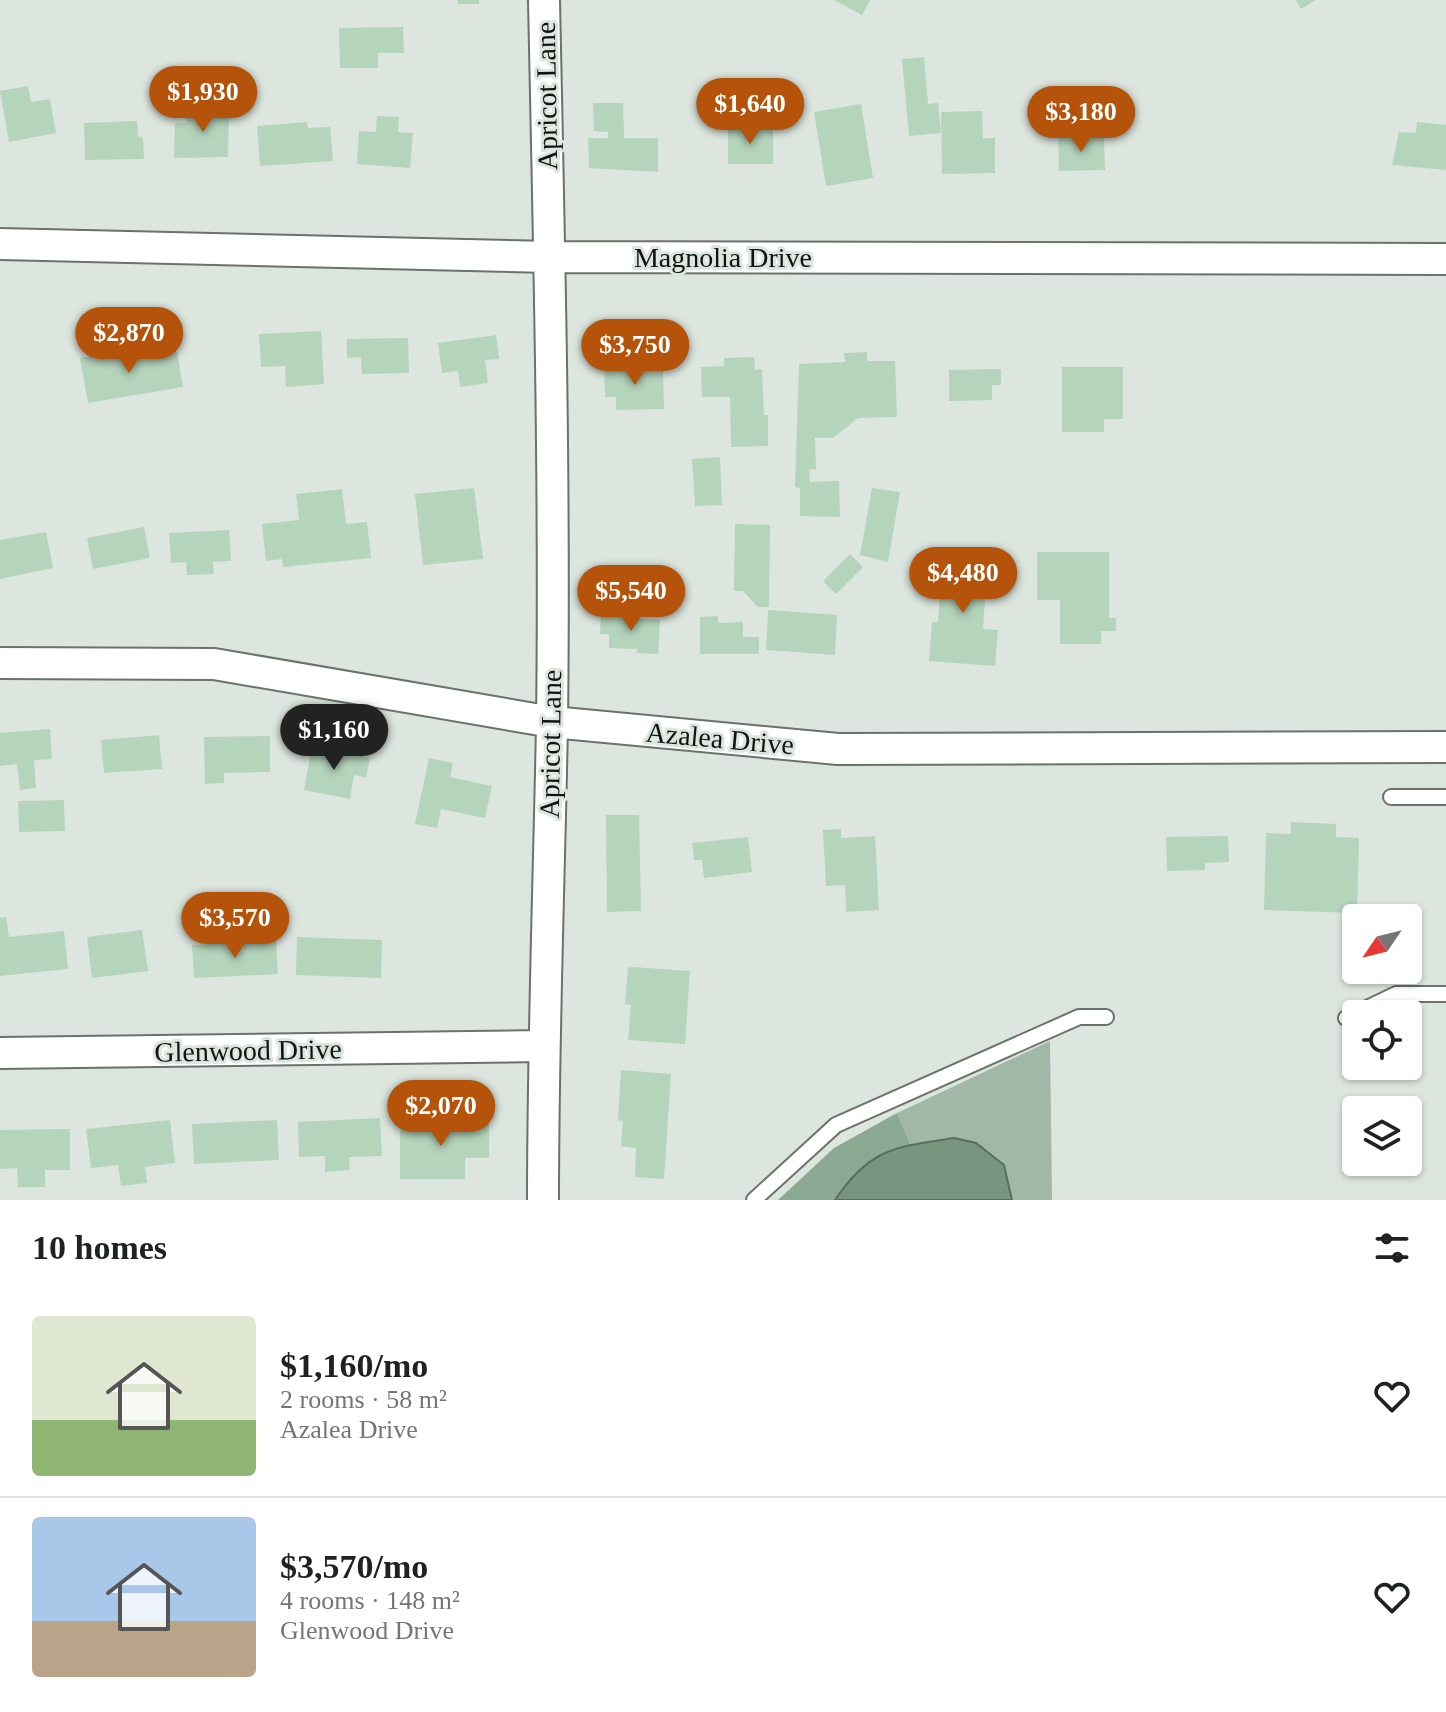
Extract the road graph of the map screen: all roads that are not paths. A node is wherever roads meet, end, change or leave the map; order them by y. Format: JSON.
{"nodes":[{"id":1,"x":544,"y":0,"type":"edge"},
{"id":2,"x":0,"y":244,"type":"edge"},
{"id":3,"x":549,"y":257,"type":"junction"},
{"id":4,"x":1446,"y":259,"type":"edge"},
{"id":5,"x":0,"y":663,"type":"edge"},
{"id":6,"x":552,"y":722,"type":"junction"},
{"id":7,"x":1446,"y":747,"type":"edge"},
{"id":8,"x":1391,"y":797,"type":"dead end"},
{"id":9,"x":1446,"y":797,"type":"edge"},
{"id":10,"x":1446,"y":994,"type":"edge"},
{"id":11,"x":1384,"y":1000,"type":"edge"},
{"id":12,"x":1106,"y":1017,"type":"dead end"},
{"id":13,"x":543,"y":1046,"type":"junction"},
{"id":14,"x":0,"y":1053,"type":"edge"},
{"id":15,"x":543,"y":1200,"type":"edge"},
{"id":16,"x":754,"y":1200,"type":"edge"}],
"edges":[{"from":1,"to":3,"type":"street","name":"Apricot Lane"},
{"from":2,"to":3,"type":"street","name":"Magnolia Drive"},
{"from":3,"to":4,"type":"street","name":"Magnolia Drive"},
{"from":3,"to":6,"type":"street","name":"Apricot Lane"},
{"from":5,"to":6,"type":"street","name":"Azalea Drive"},
{"from":6,"to":7,"type":"street","name":"Azalea Drive"},
{"from":6,"to":13,"type":"street","name":"Apricot Lane"},
{"from":8,"to":9,"type":"lane"},
{"from":10,"to":11,"type":"lane"},
{"from":12,"to":16,"type":"lane"},
{"from":13,"to":14,"type":"street","name":"Glenwood Drive"},
{"from":13,"to":15,"type":"street","name":"Apricot Lane"}]}
